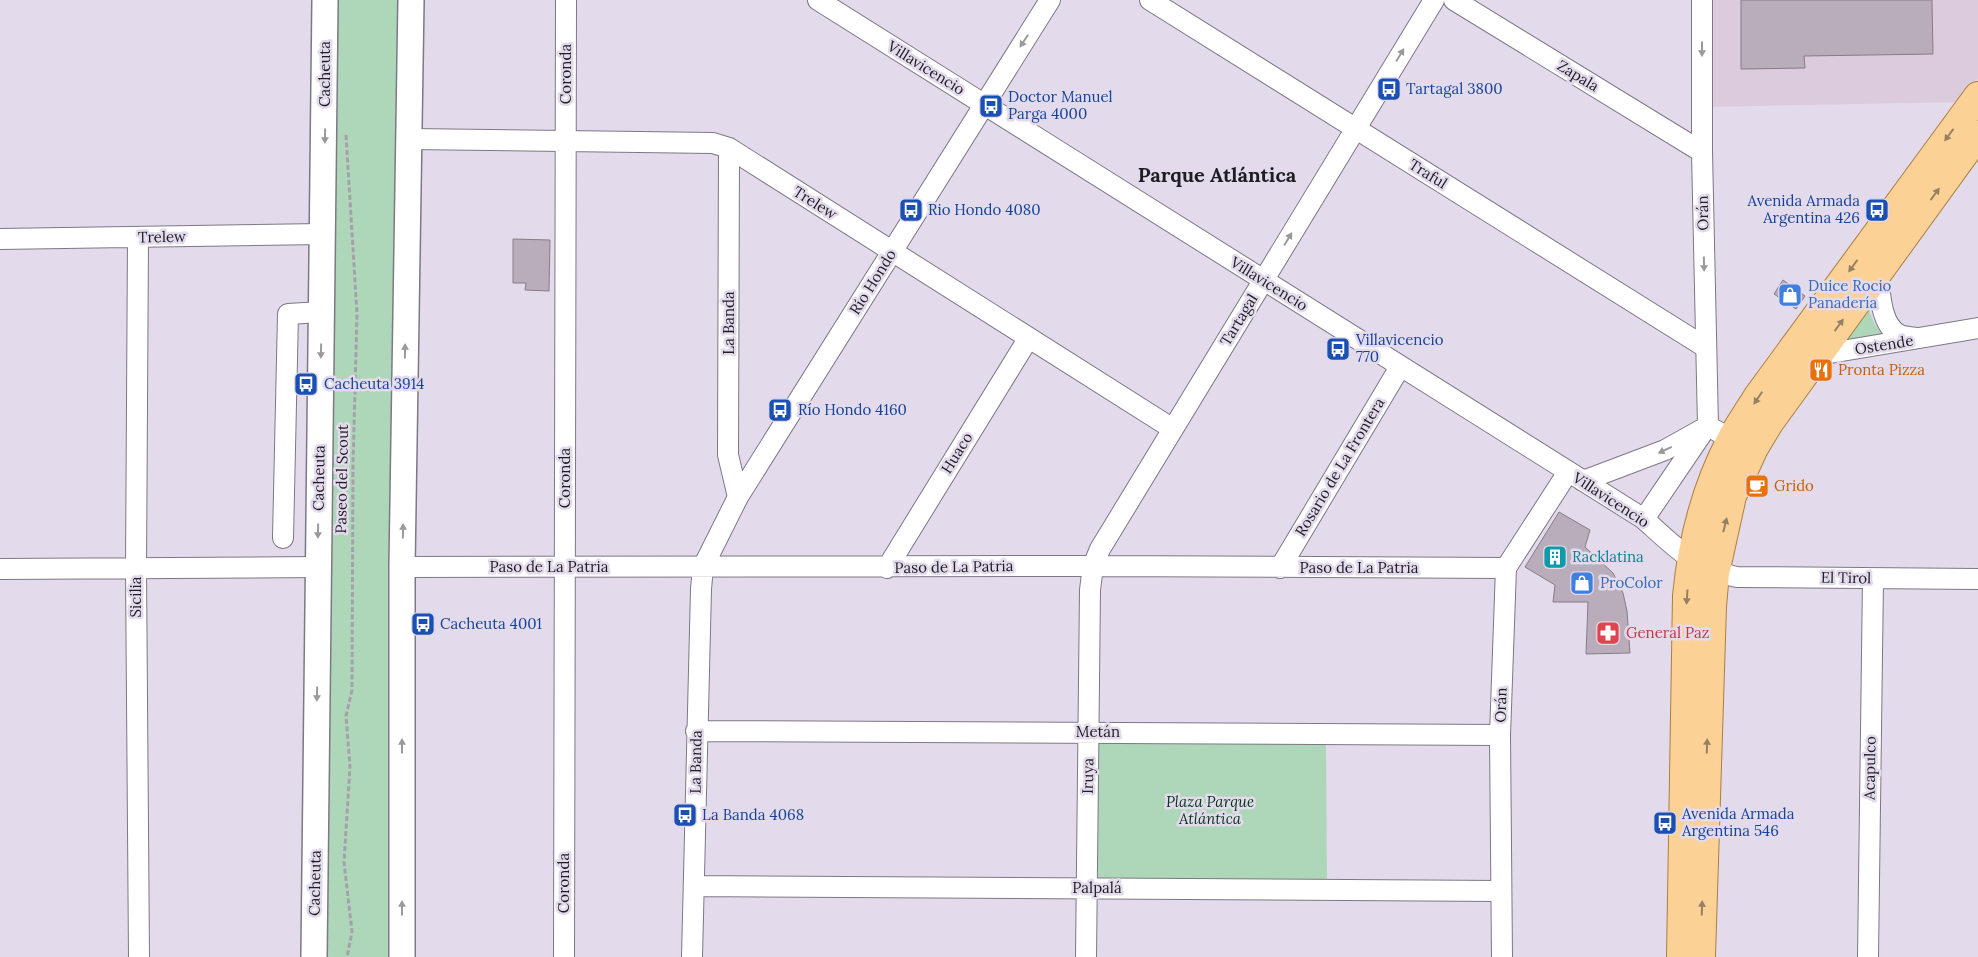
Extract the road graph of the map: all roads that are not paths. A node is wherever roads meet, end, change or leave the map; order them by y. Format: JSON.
{"nodes":[{"id":1,"x":325,"y":0,"type":"edge"},
{"id":2,"x":411,"y":0,"type":"edge"},
{"id":3,"x":566,"y":0,"type":"edge"},
{"id":4,"x":818,"y":0,"type":"edge"},
{"id":5,"x":1050,"y":0,"type":"edge"},
{"id":6,"x":1150,"y":0,"type":"edge"},
{"id":7,"x":1434,"y":0,"type":"edge"},
{"id":8,"x":1454,"y":0,"type":"edge"},
{"id":9,"x":1702,"y":0,"type":"edge"},
{"id":10,"x":1978,"y":96,"type":"edge"},
{"id":11,"x":983,"y":104,"type":"junction"},
{"id":12,"x":1356,"y":129,"type":"junction"},
{"id":13,"x":1978,"y":135,"type":"edge"},
{"id":14,"x":409,"y":139,"type":"junction"},
{"id":15,"x":566,"y":140,"type":"junction"},
{"id":16,"x":729,"y":148,"type":"junction"},
{"id":17,"x":1702,"y":152,"type":"junction"},
{"id":18,"x":323,"y":234,"type":"junction"},
{"id":19,"x":138,"y":238,"type":"junction"},
{"id":20,"x":0,"y":239,"type":"edge"},
{"id":21,"x":893,"y":252,"type":"junction"},
{"id":22,"x":1878,"y":273,"type":"junction"},
{"id":23,"x":1263,"y":281,"type":"junction"},
{"id":24,"x":322,"y":312,"type":"junction"},
{"id":25,"x":1978,"y":328,"type":"edge"},
{"id":26,"x":1028,"y":338,"type":"junction"},
{"id":27,"x":1921,"y":339,"type":"junction"},
{"id":28,"x":1705,"y":347,"type":"junction"},
{"id":29,"x":1818,"y":355,"type":"junction"},
{"id":30,"x":1400,"y":367,"type":"junction"},
{"id":31,"x":1173,"y":429,"type":"junction"},
{"id":32,"x":1719,"y":433,"type":"junction"},
{"id":33,"x":1575,"y":477,"type":"junction"},
{"id":34,"x":738,"y":497,"type":"junction"},
{"id":35,"x":1644,"y":519,"type":"junction"},
{"id":36,"x":283,"y":538,"type":"dead end"},
{"id":37,"x":1690,"y":560,"type":"junction"},
{"id":38,"x":1093,"y":566,"type":"junction"},
{"id":39,"x":318,"y":567,"type":"junction"},
{"id":40,"x":402,"y":567,"type":"junction"},
{"id":41,"x":565,"y":567,"type":"junction"},
{"id":42,"x":703,"y":568,"type":"junction"},
{"id":43,"x":887,"y":568,"type":"junction"},
{"id":44,"x":1280,"y":568,"type":"junction"},
{"id":45,"x":1506,"y":568,"type":"junction"},
{"id":46,"x":0,"y":569,"type":"edge"},
{"id":47,"x":136,"y":569,"type":"junction"},
{"id":48,"x":1715,"y":573,"type":"junction"},
{"id":49,"x":1873,"y":578,"type":"junction"},
{"id":50,"x":1978,"y":579,"type":"edge"},
{"id":51,"x":696,"y":731,"type":"junction"},
{"id":52,"x":1088,"y":732,"type":"junction"},
{"id":53,"x":1500,"y":735,"type":"junction"},
{"id":54,"x":694,"y":886,"type":"junction"},
{"id":55,"x":1087,"y":888,"type":"junction"},
{"id":56,"x":1501,"y":891,"type":"junction"},
{"id":57,"x":138,"y":957,"type":"edge"},
{"id":58,"x":314,"y":957,"type":"edge"},
{"id":59,"x":402,"y":957,"type":"edge"},
{"id":60,"x":564,"y":957,"type":"edge"},
{"id":61,"x":692,"y":957,"type":"edge"},
{"id":62,"x":1086,"y":957,"type":"edge"},
{"id":63,"x":1502,"y":957,"type":"edge"},
{"id":64,"x":1681,"y":957,"type":"edge"},
{"id":65,"x":1701,"y":957,"type":"edge"},
{"id":66,"x":1868,"y":957,"type":"edge"}],
"edges":[{"from":1,"to":18,"type":"street","name":"Cacheuta","one_way":true},
{"from":2,"to":14,"type":"street"},
{"from":3,"to":15,"type":"street","name":"Coronda"},
{"from":4,"to":11,"type":"street","name":"Villavicencio"},
{"from":5,"to":11,"type":"street","name":"Río Hondo","one_way":true},
{"from":6,"to":12,"type":"street","name":"Traful"},
{"from":12,"to":7,"type":"street","name":"Tartagal","one_way":true},
{"from":8,"to":17,"type":"street","name":"Zapala"},
{"from":9,"to":17,"type":"street","name":"Orán","one_way":true},
{"from":10,"to":32,"type":"main road","one_way":true},
{"from":11,"to":21,"type":"street","name":"Río Hondo"},
{"from":11,"to":23,"type":"street","name":"Villavicencio"},
{"from":23,"to":12,"type":"street","name":"Tartagal","one_way":true},
{"from":12,"to":28,"type":"street","name":"Traful"},
{"from":22,"to":13,"type":"main road","one_way":true},
{"from":14,"to":15,"type":"street","name":"Trelew"},
{"from":40,"to":14,"type":"street","one_way":true},
{"from":15,"to":16,"type":"street","name":"Trelew"},
{"from":15,"to":41,"type":"street","name":"Coronda"},
{"from":16,"to":21,"type":"street","name":"Trelew"},
{"from":16,"to":34,"type":"street","name":"La Banda"},
{"from":17,"to":28,"type":"street","name":"Orán","one_way":true},
{"from":18,"to":19,"type":"street","name":"Trelew"},
{"from":18,"to":24,"type":"street","name":"Cacheuta"},
{"from":19,"to":20,"type":"street","name":"Trelew"},
{"from":19,"to":47,"type":"street","name":"Sicilia"},
{"from":21,"to":26,"type":"street","name":"Trelew"},
{"from":21,"to":34,"type":"street","name":"Río Hondo"},
{"from":22,"to":27,"type":"street","name":"Ostende"},
{"from":29,"to":22,"type":"main road","one_way":true},
{"from":23,"to":30,"type":"street","name":"Villavicencio"},
{"from":23,"to":31,"type":"street","name":"Tartagal"},
{"from":24,"to":36,"type":"street"},
{"from":24,"to":39,"type":"street","name":"Cacheuta","one_way":true},
{"from":25,"to":27,"type":"street","name":"Ostende"},
{"from":26,"to":31,"type":"street","name":"Trelew"},
{"from":26,"to":43,"type":"street","name":"Huaco"},
{"from":27,"to":29,"type":"street","name":"Ostende"},
{"from":28,"to":32,"type":"street","name":"Orán"},
{"from":48,"to":29,"type":"main road","one_way":true},
{"from":30,"to":33,"type":"street","name":"Villavicencio"},
{"from":30,"to":44,"type":"street","name":"Rosario de La Frontera"},
{"from":31,"to":38,"type":"street","name":"Tartagal"},
{"from":32,"to":33,"type":"street","one_way":true},
{"from":32,"to":35,"type":"street"},
{"from":32,"to":37,"type":"main road"},
{"from":33,"to":35,"type":"street","name":"Villavicencio"},
{"from":33,"to":45,"type":"street"},
{"from":34,"to":42,"type":"street","name":"Río Hondo"},
{"from":35,"to":37,"type":"street","name":"Villavicencio"},
{"from":37,"to":48,"type":"street","name":"Villavicencio"},
{"from":37,"to":64,"type":"main road","one_way":true},
{"from":38,"to":43,"type":"street","name":"Paso de La Patria"},
{"from":38,"to":44,"type":"street","name":"Paso de La Patria"},
{"from":38,"to":52,"type":"street","name":"Iruya"},
{"from":39,"to":47,"type":"street"},
{"from":39,"to":58,"type":"street","name":"Cacheuta","one_way":true},
{"from":40,"to":41,"type":"street","name":"Paso de La Patria"},
{"from":59,"to":40,"type":"street","one_way":true},
{"from":41,"to":42,"type":"street","name":"Paso de La Patria"},
{"from":41,"to":60,"type":"street","name":"Coronda"},
{"from":42,"to":43,"type":"street","name":"Paso de La Patria"},
{"from":42,"to":51,"type":"street","name":"La Banda"},
{"from":44,"to":45,"type":"street","name":"Paso de La Patria"},
{"from":45,"to":53,"type":"street","name":"Orán"},
{"from":46,"to":47,"type":"street"},
{"from":47,"to":57,"type":"street","name":"Sicilia"},
{"from":48,"to":49,"type":"street","name":"El Tirol"},
{"from":65,"to":48,"type":"main road","one_way":true},
{"from":49,"to":50,"type":"street","name":"El Tirol"},
{"from":49,"to":66,"type":"street","name":"Acapulco"},
{"from":51,"to":52,"type":"street","name":"Metán"},
{"from":51,"to":54,"type":"street","name":"La Banda"},
{"from":52,"to":53,"type":"street","name":"Metán"},
{"from":52,"to":55,"type":"street","name":"Iruya"},
{"from":53,"to":56,"type":"street","name":"Orán"},
{"from":54,"to":55,"type":"street","name":"Palpalá"},
{"from":54,"to":61,"type":"street","name":"La Banda"},
{"from":55,"to":56,"type":"street","name":"Palpalá"},
{"from":55,"to":62,"type":"street","name":"Iruya"},
{"from":56,"to":63,"type":"street","name":"Orán"}]}
